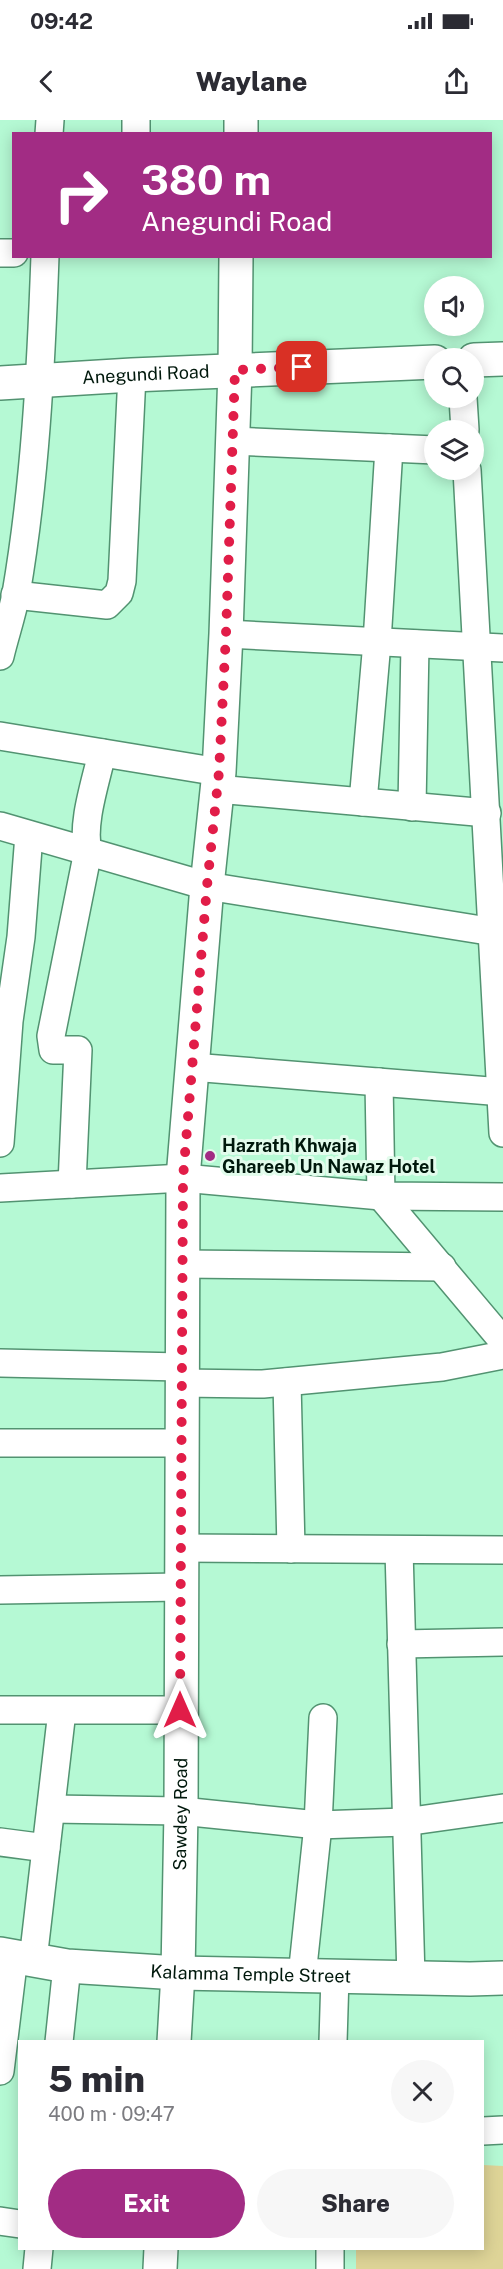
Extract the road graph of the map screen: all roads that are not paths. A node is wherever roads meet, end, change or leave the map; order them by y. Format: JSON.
{"nodes":[{"id":1,"x":45,"y":258,"type":"edge"},
{"id":2,"x":236,"y":258,"type":"edge"},
{"id":3,"x":503,"y":359,"type":"edge"},
{"id":4,"x":484,"y":360,"type":"edge"},
{"id":5,"x":424,"y":362,"type":"edge"},
{"id":6,"x":235,"y":370,"type":"junction"},
{"id":7,"x":132,"y":375,"type":"junction"},
{"id":8,"x":40,"y":381,"type":"junction"},
{"id":9,"x":0,"y":383,"type":"edge"},
{"id":10,"x":232,"y":441,"type":"junction"},
{"id":11,"x":389,"y":448,"type":"junction"},
{"id":12,"x":424,"y":450,"type":"edge"},
{"id":13,"x":468,"y":480,"type":"edge"},
{"id":14,"x":10,"y":557,"type":"edge"},
{"id":15,"x":15,"y":595,"type":"junction"},
{"id":16,"x":226,"y":634,"type":"junction"},
{"id":17,"x":377,"y":642,"type":"junction"},
{"id":18,"x":415,"y":644,"type":"junction"},
{"id":19,"x":490,"y":648,"type":"edge"},
{"id":20,"x":0,"y":655,"type":"edge"},
{"id":21,"x":0,"y":736,"type":"edge"},
{"id":22,"x":102,"y":753,"type":"junction"},
{"id":23,"x":218,"y":781,"type":"junction"},
{"id":24,"x":363,"y":802,"type":"junction"},
{"id":25,"x":412,"y":807,"type":"junction"},
{"id":26,"x":0,"y":826,"type":"edge"},
{"id":27,"x":493,"y":829,"type":"edge"},
{"id":28,"x":29,"y":835,"type":"junction"},
{"id":29,"x":87,"y":851,"type":"junction"},
{"id":30,"x":207,"y":886,"type":"junction"},
{"id":31,"x":494,"y":932,"type":"junction"},
{"id":32,"x":499,"y":966,"type":"edge"},
{"id":33,"x":192,"y":1067,"type":"junction"},
{"id":34,"x":379,"y":1082,"type":"junction"},
{"id":35,"x":502,"y":1092,"type":"edge"},
{"id":36,"x":503,"y":1133,"type":"edge"},
{"id":37,"x":0,"y":1143,"type":"edge"},
{"id":38,"x":183,"y":1178,"type":"junction"},
{"id":39,"x":72,"y":1184,"type":"junction"},
{"id":40,"x":0,"y":1188,"type":"edge"},
{"id":41,"x":381,"y":1196,"type":"junction"},
{"id":42,"x":503,"y":1197,"type":"edge"},
{"id":43,"x":182,"y":1264,"type":"junction"},
{"id":44,"x":442,"y":1268,"type":"junction"},
{"id":45,"x":503,"y":1341,"type":"edge"},
{"id":46,"x":503,"y":1355,"type":"edge"},
{"id":47,"x":0,"y":1362,"type":"edge"},
{"id":48,"x":181,"y":1375,"type":"junction"},
{"id":49,"x":287,"y":1382,"type":"junction"},
{"id":50,"x":0,"y":1443,"type":"edge"},
{"id":51,"x":181,"y":1443,"type":"junction"},
{"id":52,"x":181,"y":1548,"type":"junction"},
{"id":53,"x":291,"y":1549,"type":"junction"},
{"id":54,"x":399,"y":1550,"type":"junction"},
{"id":55,"x":503,"y":1550,"type":"edge"},
{"id":56,"x":180,"y":1587,"type":"junction"},
{"id":57,"x":0,"y":1590,"type":"edge"},
{"id":58,"x":503,"y":1642,"type":"edge"},
{"id":59,"x":401,"y":1644,"type":"junction"},
{"id":60,"x":0,"y":1710,"type":"edge"},
{"id":61,"x":180,"y":1710,"type":"junction"},
{"id":62,"x":62,"y":1711,"type":"junction"},
{"id":63,"x":323,"y":1718,"type":"dead end"},
{"id":64,"x":503,"y":1808,"type":"edge"},
{"id":65,"x":51,"y":1809,"type":"junction"},
{"id":66,"x":181,"y":1811,"type":"junction"},
{"id":67,"x":405,"y":1822,"type":"junction"},
{"id":68,"x":318,"y":1824,"type":"junction"},
{"id":69,"x":0,"y":1842,"type":"edge"},
{"id":70,"x":46,"y":1848,"type":"junction"},
{"id":71,"x":16,"y":1956,"type":"edge"},
{"id":72,"x":67,"y":1966,"type":"junction"},
{"id":73,"x":178,"y":1973,"type":"junction"},
{"id":74,"x":302,"y":1976,"type":"junction"},
{"id":75,"x":334,"y":1976,"type":"junction"},
{"id":76,"x":411,"y":1978,"type":"junction"},
{"id":77,"x":503,"y":1978,"type":"edge"},
{"id":78,"x":59,"y":2040,"type":"edge"},
{"id":79,"x":174,"y":2040,"type":"edge"},
{"id":80,"x":333,"y":2040,"type":"edge"},
{"id":81,"x":0,"y":2071,"type":"edge"},
{"id":82,"x":503,"y":2130,"type":"edge"},
{"id":83,"x":484,"y":2131,"type":"edge"},
{"id":84,"x":0,"y":2221,"type":"edge"},
{"id":85,"x":18,"y":2224,"type":"edge"},
{"id":86,"x":39,"y":2250,"type":"edge"},
{"id":87,"x":161,"y":2250,"type":"edge"},
{"id":88,"x":330,"y":2250,"type":"edge"},
{"id":89,"x":37,"y":2269,"type":"edge"},
{"id":90,"x":160,"y":2269,"type":"edge"},
{"id":91,"x":330,"y":2269,"type":"edge"}],
"edges":[{"from":1,"to":8,"type":"street"},
{"from":2,"to":6,"type":"street","name":"Sawdey Road"},
{"from":3,"to":4,"type":"street"},
{"from":5,"to":6,"type":"street","name":"Anegundi Road"},
{"from":6,"to":7,"type":"street","name":"Anegundi Road"},
{"from":6,"to":10,"type":"street","name":"Sawdey Road"},
{"from":7,"to":8,"type":"street","name":"Anegundi Road"},
{"from":7,"to":15,"type":"street"},
{"from":8,"to":9,"type":"street","name":"Anegundi Road"},
{"from":8,"to":14,"type":"street"},
{"from":10,"to":11,"type":"street"},
{"from":10,"to":16,"type":"street","name":"Sawdey Road"},
{"from":11,"to":12,"type":"street"},
{"from":11,"to":17,"type":"street"},
{"from":13,"to":19,"type":"street"},
{"from":14,"to":15,"type":"street"},
{"from":15,"to":20,"type":"street"},
{"from":16,"to":17,"type":"street"},
{"from":16,"to":23,"type":"street","name":"Sawdey Road"},
{"from":17,"to":18,"type":"street"},
{"from":17,"to":24,"type":"street"},
{"from":18,"to":19,"type":"street"},
{"from":18,"to":25,"type":"street"},
{"from":19,"to":27,"type":"street"},
{"from":21,"to":22,"type":"street"},
{"from":22,"to":23,"type":"street"},
{"from":22,"to":29,"type":"street"},
{"from":23,"to":24,"type":"street"},
{"from":23,"to":30,"type":"street","name":"Sawdey Road"},
{"from":24,"to":25,"type":"street"},
{"from":25,"to":27,"type":"street"},
{"from":26,"to":28,"type":"street"},
{"from":27,"to":31,"type":"street"},
{"from":28,"to":29,"type":"street"},
{"from":28,"to":37,"type":"street"},
{"from":29,"to":30,"type":"street"},
{"from":29,"to":39,"type":"street"},
{"from":30,"to":31,"type":"street"},
{"from":30,"to":33,"type":"street","name":"Sawdey Road"},
{"from":31,"to":32,"type":"street"},
{"from":32,"to":35,"type":"street"},
{"from":33,"to":34,"type":"street"},
{"from":33,"to":38,"type":"street","name":"Sawdey Road"},
{"from":34,"to":35,"type":"street"},
{"from":34,"to":41,"type":"street"},
{"from":35,"to":36,"type":"street"},
{"from":38,"to":39,"type":"street"},
{"from":38,"to":41,"type":"street"},
{"from":38,"to":43,"type":"street","name":"Sawdey Road"},
{"from":39,"to":40,"type":"street"},
{"from":41,"to":42,"type":"street"},
{"from":41,"to":44,"type":"street"},
{"from":43,"to":44,"type":"street"},
{"from":43,"to":48,"type":"street","name":"Sawdey Road"},
{"from":44,"to":45,"type":"street"},
{"from":46,"to":49,"type":"street"},
{"from":47,"to":48,"type":"street"},
{"from":48,"to":49,"type":"street"},
{"from":48,"to":51,"type":"street","name":"Sawdey Road"},
{"from":49,"to":53,"type":"street"},
{"from":50,"to":51,"type":"street"},
{"from":51,"to":52,"type":"street","name":"Sawdey Road"},
{"from":52,"to":53,"type":"street"},
{"from":52,"to":56,"type":"street","name":"Sawdey Road"},
{"from":53,"to":54,"type":"street"},
{"from":54,"to":55,"type":"street"},
{"from":54,"to":59,"type":"street"},
{"from":56,"to":57,"type":"street"},
{"from":56,"to":61,"type":"street","name":"Sawdey Road"},
{"from":58,"to":59,"type":"street"},
{"from":59,"to":67,"type":"street"},
{"from":60,"to":62,"type":"street"},
{"from":61,"to":62,"type":"street"},
{"from":61,"to":66,"type":"street","name":"Sawdey Road"},
{"from":62,"to":65,"type":"street"},
{"from":63,"to":68,"type":"street"},
{"from":64,"to":67,"type":"street"},
{"from":65,"to":66,"type":"street"},
{"from":65,"to":70,"type":"street"},
{"from":66,"to":68,"type":"street"},
{"from":66,"to":73,"type":"street","name":"Sawdey Road"},
{"from":67,"to":68,"type":"street"},
{"from":67,"to":76,"type":"street"},
{"from":68,"to":74,"type":"street"},
{"from":69,"to":70,"type":"street"},
{"from":70,"to":71,"type":"street"},
{"from":71,"to":72,"type":"street","name":"Kalamma Temple Street"},
{"from":71,"to":81,"type":"street"},
{"from":72,"to":73,"type":"street","name":"Kalamma Temple Street"},
{"from":72,"to":78,"type":"street"},
{"from":73,"to":74,"type":"street","name":"Kalamma Temple Street"},
{"from":73,"to":79,"type":"street","name":"Sawdey Road"},
{"from":74,"to":75,"type":"street","name":"Kalamma Temple Street"},
{"from":75,"to":76,"type":"street","name":"Kalamma Temple Street"},
{"from":75,"to":80,"type":"street"},
{"from":76,"to":77,"type":"street","name":"Kalamma Temple Street"},
{"from":82,"to":83,"type":"street"},
{"from":84,"to":85,"type":"street"},
{"from":86,"to":89,"type":"street"},
{"from":87,"to":90,"type":"street"},
{"from":88,"to":91,"type":"street"}]}
